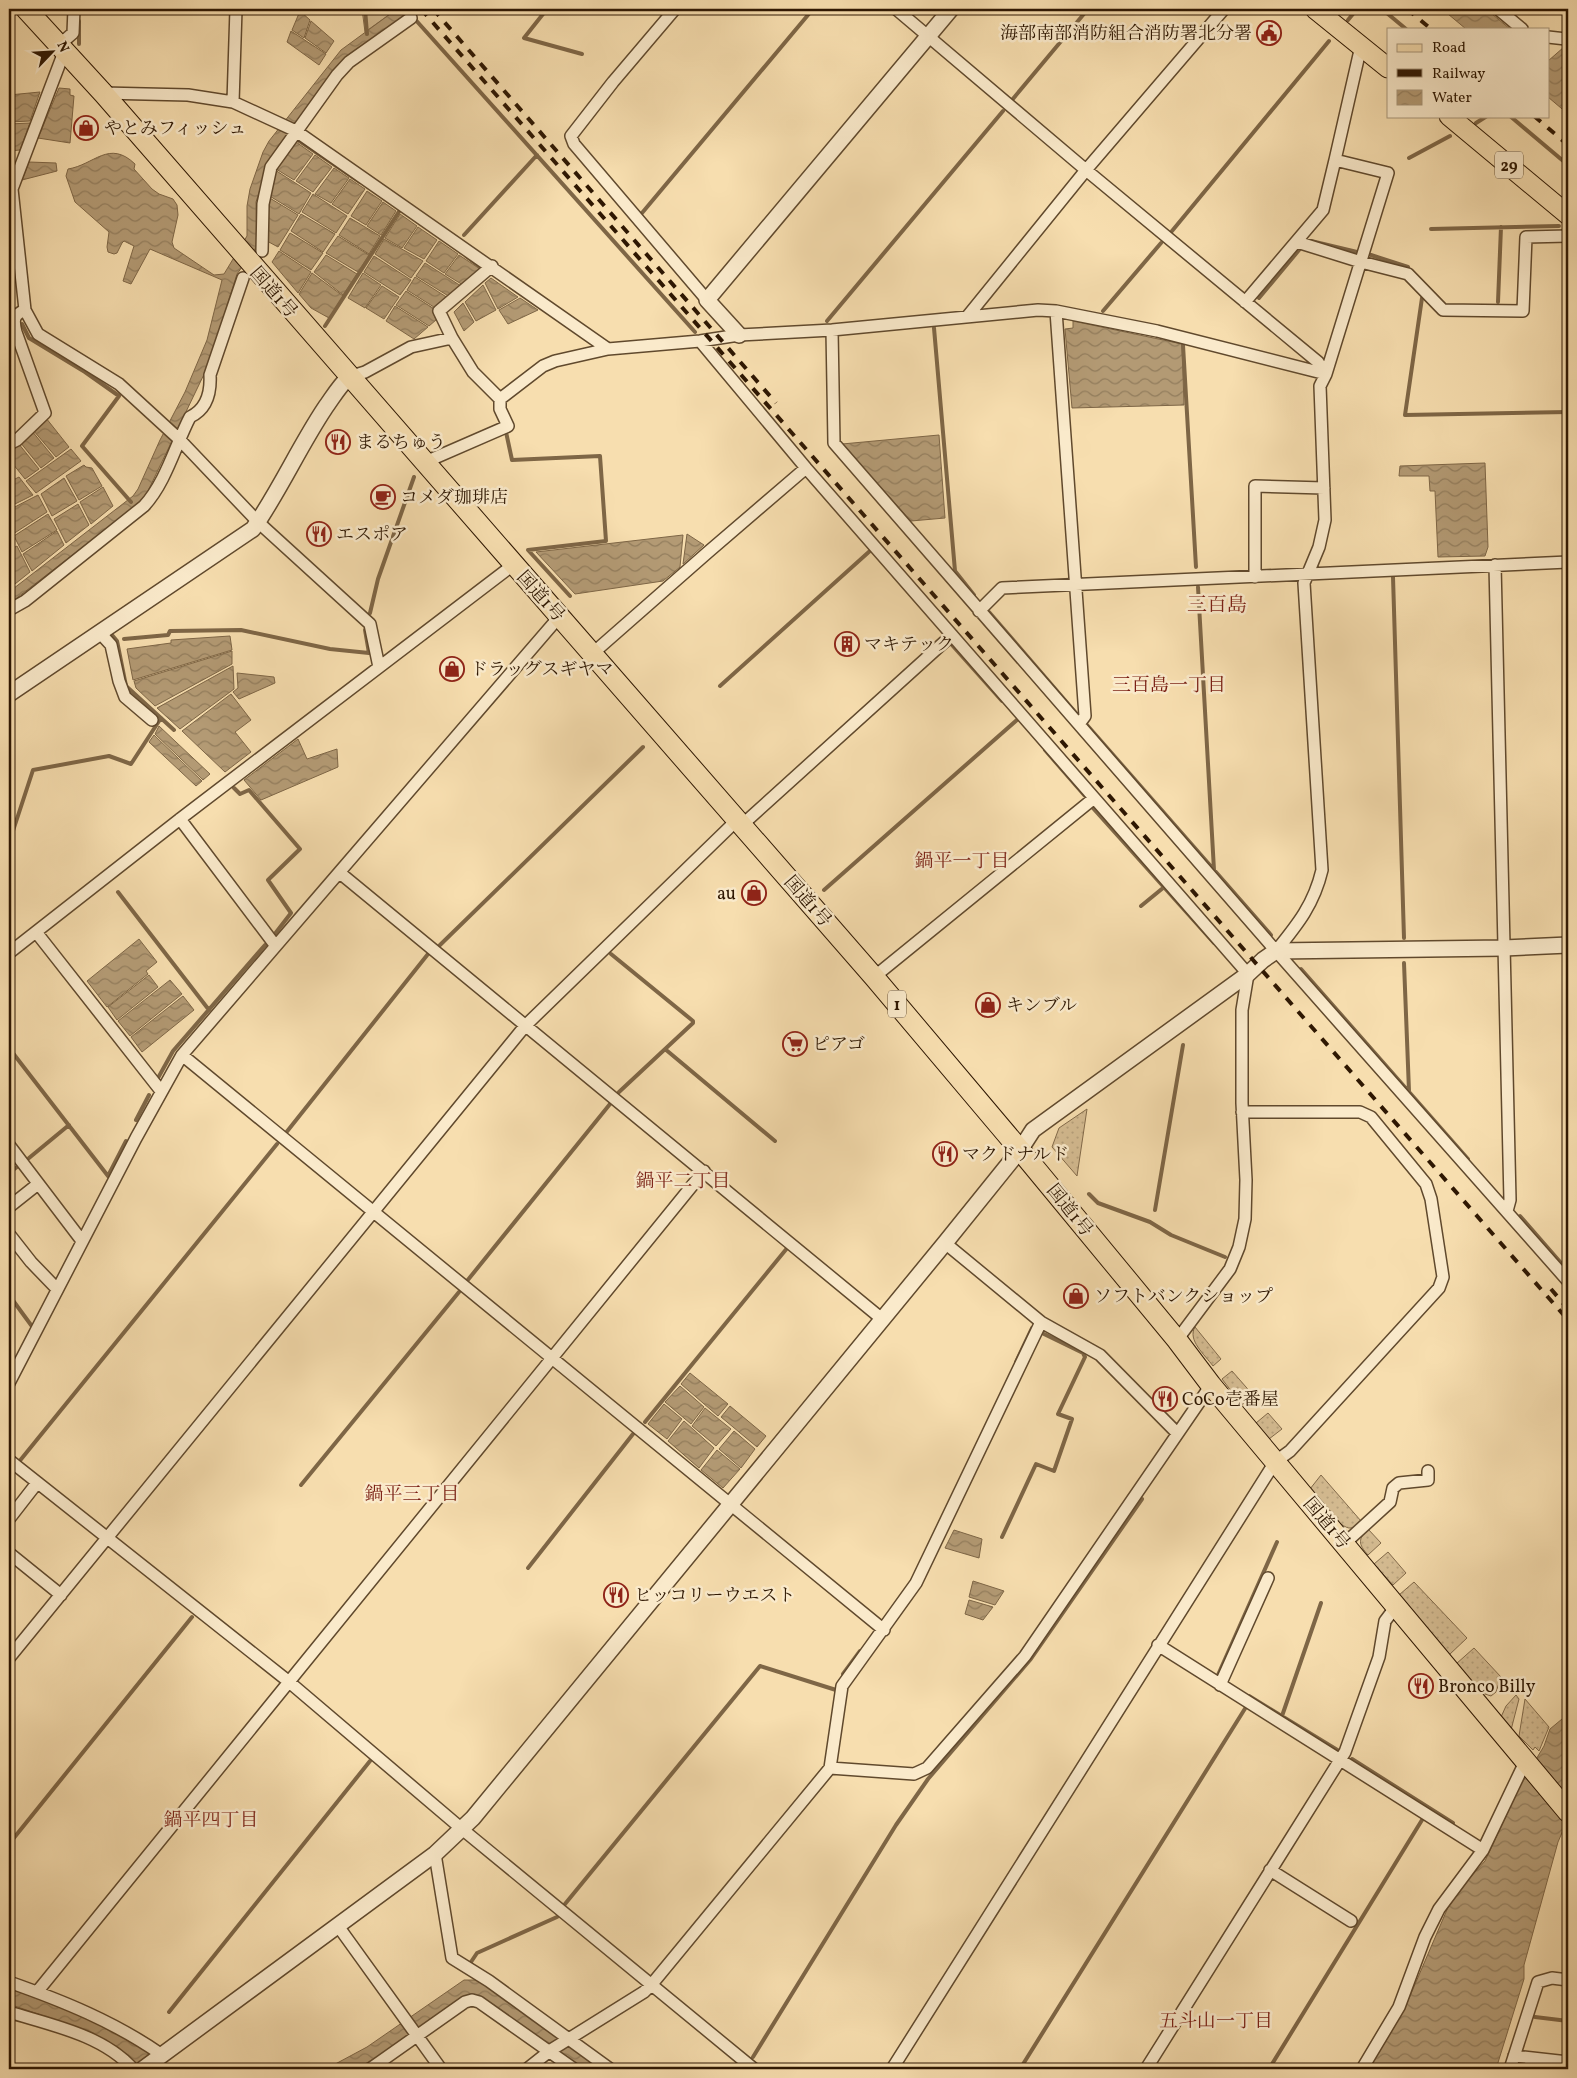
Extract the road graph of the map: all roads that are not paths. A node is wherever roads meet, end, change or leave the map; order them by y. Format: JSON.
{"nodes":[{"id":1,"x":26,"y":9,"type":"edge"},
{"id":2,"x":74,"y":9,"type":"edge"},
{"id":3,"x":236,"y":9,"type":"edge"},
{"id":4,"x":675,"y":9,"type":"edge"},
{"id":5,"x":896,"y":9,"type":"edge"},
{"id":6,"x":951,"y":9,"type":"edge"},
{"id":7,"x":1224,"y":9,"type":"edge"},
{"id":8,"x":1315,"y":9,"type":"edge"},
{"id":9,"x":1498,"y":9,"type":"edge"},
{"id":10,"x":411,"y":18,"type":"dead end"},
{"id":11,"x":1521,"y":28,"type":"edge"},
{"id":12,"x":928,"y":36,"type":"junction"},
{"id":13,"x":1550,"y":37,"type":"edge"},
{"id":14,"x":1568,"y":41,"type":"edge"},
{"id":15,"x":1361,"y":46,"type":"junction"},
{"id":16,"x":61,"y":49,"type":"junction"},
{"id":17,"x":1387,"y":67,"type":"edge"},
{"id":18,"x":103,"y":93,"type":"junction"},
{"id":19,"x":233,"y":102,"type":"junction"},
{"id":20,"x":1450,"y":118,"type":"edge"},
{"id":21,"x":296,"y":131,"type":"junction"},
{"id":22,"x":1335,"y":160,"type":"junction"},
{"id":23,"x":1086,"y":170,"type":"junction"},
{"id":24,"x":1568,"y":215,"type":"edge"},
{"id":25,"x":1568,"y":236,"type":"edge"},
{"id":26,"x":1297,"y":242,"type":"junction"},
{"id":27,"x":13,"y":245,"type":"edge"},
{"id":28,"x":1360,"y":262,"type":"junction"},
{"id":29,"x":251,"y":264,"type":"junction"},
{"id":30,"x":492,"y":266,"type":"junction"},
{"id":31,"x":707,"y":300,"type":"junction"},
{"id":32,"x":1245,"y":302,"type":"junction"},
{"id":33,"x":25,"y":310,"type":"junction"},
{"id":34,"x":1056,"y":311,"type":"junction"},
{"id":35,"x":967,"y":318,"type":"junction"},
{"id":36,"x":832,"y":330,"type":"junction"},
{"id":37,"x":739,"y":335,"type":"junction"},
{"id":38,"x":452,"y":338,"type":"junction"},
{"id":39,"x":700,"y":342,"type":"junction"},
{"id":40,"x":608,"y":349,"type":"junction"},
{"id":41,"x":1326,"y":374,"type":"junction"},
{"id":42,"x":349,"y":377,"type":"junction"},
{"id":43,"x":500,"y":399,"type":"junction"},
{"id":44,"x":178,"y":439,"type":"junction"},
{"id":45,"x":9,"y":444,"type":"edge"},
{"id":46,"x":423,"y":462,"type":"junction"},
{"id":47,"x":806,"y":468,"type":"junction"},
{"id":48,"x":1324,"y":488,"type":"junction"},
{"id":49,"x":258,"y":522,"type":"junction"},
{"id":50,"x":1568,"y":562,"type":"edge"},
{"id":51,"x":513,"y":565,"type":"junction"},
{"id":52,"x":1495,"y":565,"type":"junction"},
{"id":53,"x":1307,"y":574,"type":"junction"},
{"id":54,"x":1256,"y":577,"type":"junction"},
{"id":55,"x":1076,"y":586,"type":"junction"},
{"id":56,"x":9,"y":610,"type":"edge"},
{"id":57,"x":978,"y":611,"type":"junction"},
{"id":58,"x":559,"y":617,"type":"junction"},
{"id":59,"x":100,"y":633,"type":"junction"},
{"id":60,"x":952,"y":635,"type":"junction"},
{"id":61,"x":592,"y":654,"type":"junction"},
{"id":62,"x":379,"y":667,"type":"junction"},
{"id":63,"x":9,"y":694,"type":"edge"},
{"id":64,"x":152,"y":720,"type":"dead end"},
{"id":65,"x":1078,"y":724,"type":"junction"},
{"id":66,"x":1093,"y":799,"type":"junction"},
{"id":67,"x":180,"y":819,"type":"junction"},
{"id":68,"x":739,"y":822,"type":"junction"},
{"id":69,"x":340,"y":873,"type":"junction"},
{"id":70,"x":36,"y":932,"type":"junction"},
{"id":71,"x":1568,"y":945,"type":"edge"},
{"id":72,"x":275,"y":946,"type":"junction"},
{"id":73,"x":1504,"y":948,"type":"junction"},
{"id":74,"x":1276,"y":951,"type":"junction"},
{"id":75,"x":9,"y":953,"type":"edge"},
{"id":76,"x":1248,"y":974,"type":"junction"},
{"id":77,"x":874,"y":978,"type":"junction"},
{"id":78,"x":525,"y":1026,"type":"junction"},
{"id":79,"x":182,"y":1055,"type":"junction"},
{"id":80,"x":161,"y":1091,"type":"junction"},
{"id":81,"x":1242,"y":1112,"type":"junction"},
{"id":82,"x":9,"y":1145,"type":"edge"},
{"id":83,"x":1020,"y":1150,"type":"junction"},
{"id":84,"x":704,"y":1171,"type":"junction"},
{"id":85,"x":38,"y":1184,"type":"junction"},
{"id":86,"x":9,"y":1207,"type":"edge"},
{"id":87,"x":1507,"y":1211,"type":"junction"},
{"id":88,"x":374,"y":1213,"type":"junction"},
{"id":89,"x":9,"y":1234,"type":"edge"},
{"id":90,"x":82,"y":1241,"type":"junction"},
{"id":91,"x":945,"y":1243,"type":"junction"},
{"id":92,"x":1568,"y":1281,"type":"edge"},
{"id":93,"x":57,"y":1289,"type":"junction"},
{"id":94,"x":882,"y":1318,"type":"junction"},
{"id":95,"x":1041,"y":1322,"type":"junction"},
{"id":96,"x":1177,"y":1340,"type":"junction"},
{"id":97,"x":552,"y":1358,"type":"junction"},
{"id":98,"x":9,"y":1383,"type":"edge"},
{"id":99,"x":1211,"y":1385,"type":"junction"},
{"id":100,"x":1177,"y":1433,"type":"junction"},
{"id":101,"x":9,"y":1460,"type":"edge"},
{"id":102,"x":1275,"y":1462,"type":"junction"},
{"id":103,"x":1428,"y":1470,"type":"dead end"},
{"id":104,"x":37,"y":1484,"type":"junction"},
{"id":105,"x":731,"y":1504,"type":"junction"},
{"id":106,"x":9,"y":1519,"type":"edge"},
{"id":107,"x":107,"y":1538,"type":"junction"},
{"id":108,"x":1344,"y":1544,"type":"junction"},
{"id":109,"x":9,"y":1553,"type":"edge"},
{"id":110,"x":1268,"y":1578,"type":"dead end"},
{"id":111,"x":60,"y":1595,"type":"junction"},
{"id":112,"x":1397,"y":1605,"type":"junction"},
{"id":113,"x":884,"y":1630,"type":"junction"},
{"id":114,"x":1158,"y":1645,"type":"junction"},
{"id":115,"x":9,"y":1658,"type":"edge"},
{"id":116,"x":288,"y":1682,"type":"junction"},
{"id":117,"x":1220,"y":1684,"type":"junction"},
{"id":118,"x":1339,"y":1760,"type":"junction"},
{"id":119,"x":1525,"y":1762,"type":"junction"},
{"id":120,"x":830,"y":1768,"type":"junction"},
{"id":121,"x":1568,"y":1812,"type":"edge"},
{"id":122,"x":462,"y":1828,"type":"junction"},
{"id":123,"x":1483,"y":1850,"type":"junction"},
{"id":124,"x":435,"y":1854,"type":"junction"},
{"id":125,"x":1270,"y":1870,"type":"junction"},
{"id":126,"x":1351,"y":1921,"type":"dead end"},
{"id":127,"x":338,"y":1926,"type":"junction"},
{"id":128,"x":1568,"y":1980,"type":"edge"},
{"id":129,"x":9,"y":1982,"type":"edge"},
{"id":130,"x":652,"y":1984,"type":"junction"},
{"id":131,"x":37,"y":1992,"type":"junction"},
{"id":132,"x":9,"y":2012,"type":"edge"},
{"id":133,"x":418,"y":2037,"type":"junction"},
{"id":134,"x":567,"y":2039,"type":"junction"},
{"id":135,"x":550,"y":2050,"type":"junction"},
{"id":136,"x":1514,"y":2056,"type":"junction"},
{"id":137,"x":160,"y":2057,"type":"junction"},
{"id":138,"x":1568,"y":2062,"type":"edge"},
{"id":139,"x":133,"y":2069,"type":"edge"},
{"id":140,"x":143,"y":2069,"type":"edge"},
{"id":141,"x":370,"y":2069,"type":"edge"},
{"id":142,"x":441,"y":2069,"type":"edge"},
{"id":143,"x":527,"y":2069,"type":"edge"},
{"id":144,"x":574,"y":2069,"type":"edge"},
{"id":145,"x":610,"y":2069,"type":"edge"},
{"id":146,"x":753,"y":2069,"type":"edge"},
{"id":147,"x":892,"y":2069,"type":"edge"},
{"id":148,"x":1146,"y":2069,"type":"edge"},
{"id":149,"x":1362,"y":2069,"type":"edge"},
{"id":150,"x":1510,"y":2069,"type":"edge"}],
"edges":[{"from":1,"to":16,"type":"highway","name":"国道1号","number":"1"},
{"from":2,"to":16,"type":"street"},
{"from":3,"to":19,"type":"street"},
{"from":4,"to":31,"type":"street"},
{"from":5,"to":12,"type":"street"},
{"from":6,"to":12,"type":"street"},
{"from":7,"to":23,"type":"street"},
{"from":8,"to":15,"type":"main road"},
{"from":9,"to":11,"type":"street"},
{"from":10,"to":21,"type":"street"},
{"from":12,"to":23,"type":"street"},
{"from":12,"to":31,"type":"street"},
{"from":13,"to":14,"type":"street"},
{"from":15,"to":17,"type":"main road"},
{"from":15,"to":22,"type":"street"},
{"from":16,"to":18,"type":"highway","name":"国道1号","number":"1"},
{"from":16,"to":27,"type":"street"},
{"from":18,"to":19,"type":"street"},
{"from":18,"to":29,"type":"highway","name":"国道1号","number":"1"},
{"from":19,"to":21,"type":"street"},
{"from":20,"to":24,"type":"main road","number":"29"},
{"from":21,"to":29,"type":"street"},
{"from":21,"to":30,"type":"street"},
{"from":22,"to":26,"type":"street"},
{"from":22,"to":28,"type":"street"},
{"from":23,"to":32,"type":"street"},
{"from":23,"to":35,"type":"street"},
{"from":25,"to":28,"type":"street"},
{"from":26,"to":28,"type":"street"},
{"from":26,"to":32,"type":"street"},
{"from":27,"to":33,"type":"street"},
{"from":28,"to":41,"type":"street"},
{"from":29,"to":42,"type":"highway","name":"国道1号","number":"1"},
{"from":29,"to":44,"type":"street"},
{"from":30,"to":38,"type":"street"},
{"from":30,"to":40,"type":"street"},
{"from":31,"to":37,"type":"street"},
{"from":32,"to":41,"type":"street"},
{"from":33,"to":44,"type":"street"},
{"from":33,"to":45,"type":"street"},
{"from":34,"to":35,"type":"street"},
{"from":34,"to":41,"type":"street"},
{"from":34,"to":55,"type":"street"},
{"from":35,"to":36,"type":"street"},
{"from":36,"to":37,"type":"street"},
{"from":36,"to":57,"type":"street"},
{"from":37,"to":39,"type":"street"},
{"from":38,"to":42,"type":"street"},
{"from":38,"to":43,"type":"street"},
{"from":39,"to":40,"type":"street"},
{"from":39,"to":47,"type":"street"},
{"from":40,"to":43,"type":"street"},
{"from":41,"to":48,"type":"street"},
{"from":42,"to":46,"type":"highway","name":"国道1号","number":"1"},
{"from":42,"to":49,"type":"street"},
{"from":43,"to":46,"type":"street"},
{"from":44,"to":49,"type":"street"},
{"from":44,"to":56,"type":"street"},
{"from":46,"to":51,"type":"highway","name":"国道1号","number":"1"},
{"from":47,"to":60,"type":"street"},
{"from":47,"to":61,"type":"street"},
{"from":48,"to":53,"type":"street"},
{"from":48,"to":54,"type":"street"},
{"from":49,"to":59,"type":"street"},
{"from":49,"to":62,"type":"street"},
{"from":50,"to":52,"type":"street"},
{"from":51,"to":58,"type":"highway","name":"国道1号","number":"1"},
{"from":51,"to":62,"type":"street"},
{"from":52,"to":53,"type":"street"},
{"from":52,"to":73,"type":"street"},
{"from":53,"to":54,"type":"street"},
{"from":53,"to":74,"type":"street"},
{"from":54,"to":55,"type":"street"},
{"from":55,"to":57,"type":"street"},
{"from":55,"to":65,"type":"street"},
{"from":57,"to":65,"type":"street"},
{"from":58,"to":61,"type":"highway","name":"国道1号","number":"1"},
{"from":58,"to":69,"type":"street"},
{"from":59,"to":63,"type":"street"},
{"from":59,"to":64,"type":"street"},
{"from":60,"to":66,"type":"street"},
{"from":60,"to":68,"type":"street"},
{"from":61,"to":68,"type":"highway","name":"国道1号","number":"1"},
{"from":62,"to":67,"type":"street"},
{"from":65,"to":74,"type":"street"},
{"from":66,"to":76,"type":"street"},
{"from":66,"to":77,"type":"street"},
{"from":67,"to":70,"type":"street"},
{"from":67,"to":72,"type":"street"},
{"from":68,"to":77,"type":"highway","name":"国道1号","number":"1"},
{"from":68,"to":78,"type":"street"},
{"from":69,"to":72,"type":"street"},
{"from":69,"to":78,"type":"street"},
{"from":70,"to":75,"type":"street"},
{"from":70,"to":80,"type":"street"},
{"from":71,"to":73,"type":"street"},
{"from":72,"to":79,"type":"street"},
{"from":73,"to":74,"type":"street"},
{"from":73,"to":87,"type":"street"},
{"from":74,"to":76,"type":"street"},
{"from":74,"to":87,"type":"street"},
{"from":76,"to":81,"type":"street"},
{"from":76,"to":83,"type":"street"},
{"from":77,"to":83,"type":"highway","name":"国道1号","number":"1"},
{"from":78,"to":84,"type":"street"},
{"from":78,"to":88,"type":"street"},
{"from":79,"to":80,"type":"street"},
{"from":79,"to":88,"type":"street"},
{"from":80,"to":90,"type":"street"},
{"from":81,"to":96,"type":"street"},
{"from":81,"to":102,"type":"street"},
{"from":82,"to":85,"type":"street"},
{"from":83,"to":91,"type":"street"},
{"from":83,"to":96,"type":"highway","name":"国道1号","number":"1"},
{"from":84,"to":94,"type":"street"},
{"from":84,"to":97,"type":"street"},
{"from":85,"to":86,"type":"street"},
{"from":85,"to":90,"type":"street"},
{"from":87,"to":92,"type":"street"},
{"from":88,"to":97,"type":"street"},
{"from":88,"to":107,"type":"street"},
{"from":89,"to":93,"type":"street"},
{"from":90,"to":93,"type":"street"},
{"from":91,"to":94,"type":"street"},
{"from":91,"to":95,"type":"street"},
{"from":93,"to":98,"type":"street"},
{"from":94,"to":105,"type":"street"},
{"from":95,"to":100,"type":"street"},
{"from":95,"to":113,"type":"street"},
{"from":96,"to":99,"type":"highway","name":"国道1号","number":"1"},
{"from":97,"to":105,"type":"street"},
{"from":97,"to":116,"type":"street"},
{"from":99,"to":100,"type":"street"},
{"from":99,"to":102,"type":"highway","name":"国道1号","number":"1"},
{"from":100,"to":120,"type":"street"},
{"from":101,"to":104,"type":"street"},
{"from":102,"to":108,"type":"highway","name":"国道1号","number":"1"},
{"from":102,"to":114,"type":"street"},
{"from":103,"to":108,"type":"street"},
{"from":104,"to":106,"type":"street"},
{"from":104,"to":107,"type":"street"},
{"from":105,"to":113,"type":"street"},
{"from":105,"to":122,"type":"street"},
{"from":107,"to":111,"type":"street"},
{"from":107,"to":116,"type":"street"},
{"from":108,"to":112,"type":"highway","name":"国道1号","number":"1"},
{"from":109,"to":111,"type":"street"},
{"from":110,"to":117,"type":"street"},
{"from":111,"to":115,"type":"street"},
{"from":112,"to":118,"type":"street"},
{"from":112,"to":119,"type":"highway","name":"国道1号","number":"1"},
{"from":113,"to":120,"type":"street"},
{"from":114,"to":117,"type":"street"},
{"from":114,"to":147,"type":"street"},
{"from":116,"to":122,"type":"street"},
{"from":116,"to":131,"type":"street"},
{"from":117,"to":118,"type":"street"},
{"from":118,"to":123,"type":"street"},
{"from":118,"to":125,"type":"street"},
{"from":119,"to":121,"type":"highway","name":"国道1号","number":"1"},
{"from":119,"to":123,"type":"street"},
{"from":120,"to":130,"type":"street"},
{"from":122,"to":124,"type":"street"},
{"from":122,"to":130,"type":"street"},
{"from":123,"to":149,"type":"street"},
{"from":124,"to":127,"type":"street"},
{"from":124,"to":134,"type":"street"},
{"from":125,"to":126,"type":"street"},
{"from":125,"to":148,"type":"street"},
{"from":127,"to":133,"type":"street"},
{"from":127,"to":137,"type":"street"},
{"from":128,"to":136,"type":"street"},
{"from":129,"to":131,"type":"street"},
{"from":130,"to":134,"type":"street"},
{"from":130,"to":146,"type":"street"},
{"from":131,"to":137,"type":"street"},
{"from":132,"to":139,"type":"street"},
{"from":133,"to":135,"type":"street"},
{"from":133,"to":141,"type":"street"},
{"from":133,"to":142,"type":"street"},
{"from":134,"to":135,"type":"street"},
{"from":134,"to":145,"type":"street"},
{"from":135,"to":143,"type":"street"},
{"from":135,"to":144,"type":"street"},
{"from":136,"to":138,"type":"street"},
{"from":136,"to":150,"type":"street"},
{"from":137,"to":140,"type":"street"}]}
